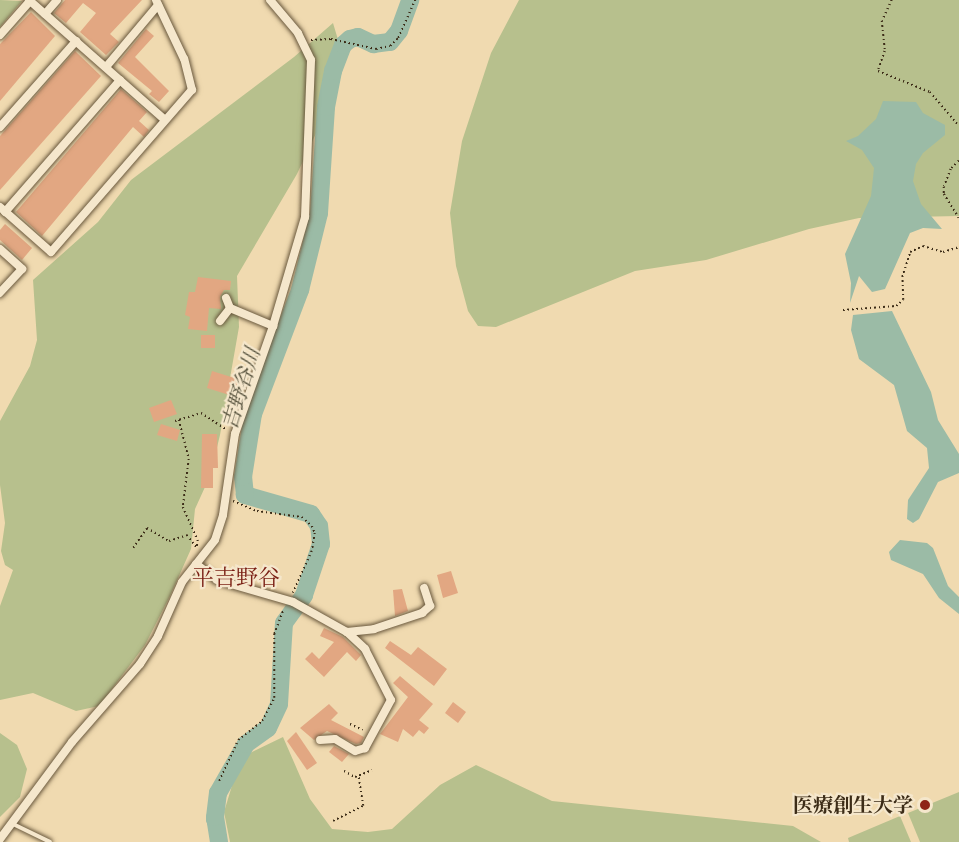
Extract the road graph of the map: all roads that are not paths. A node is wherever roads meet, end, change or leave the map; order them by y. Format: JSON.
{"nodes":[{"id":1,"x":29,"y":0,"type":"edge"},
{"id":2,"x":57,"y":0,"type":"edge"},
{"id":3,"x":270,"y":0,"type":"edge"},
{"id":4,"x":157,"y":2,"type":"edge"},
{"id":5,"x":45,"y":14,"type":"junction"},
{"id":6,"x":0,"y":35,"type":"edge"},
{"id":7,"x":76,"y":41,"type":"junction"},
{"id":8,"x":106,"y":67,"type":"junction"},
{"id":9,"x":120,"y":80,"type":"junction"},
{"id":10,"x":165,"y":120,"type":"junction"},
{"id":11,"x":0,"y":127,"type":"edge"},
{"id":12,"x":3,"y":210,"type":"edge"},
{"id":13,"x":0,"y":249,"type":"edge"},
{"id":14,"x":0,"y":293,"type":"edge"},
{"id":15,"x":226,"y":298,"type":"dead end"},
{"id":16,"x":230,"y":308,"type":"junction"},
{"id":17,"x":220,"y":321,"type":"dead end"},
{"id":18,"x":273,"y":326,"type":"junction"},
{"id":19,"x":197,"y":562,"type":"junction"},
{"id":20,"x":424,"y":588,"type":"dead end"},
{"id":21,"x":346,"y":632,"type":"junction"},
{"id":22,"x":320,"y":740,"type":"dead end"},
{"id":23,"x":13,"y":824,"type":"junction"},
{"id":24,"x":0,"y":839,"type":"edge"},
{"id":25,"x":50,"y":842,"type":"edge"}],
"edges":[{"from":1,"to":5,"type":"street"},
{"from":1,"to":6,"type":"street"},
{"from":2,"to":5,"type":"street"},
{"from":3,"to":18,"type":"street"},
{"from":4,"to":8,"type":"street"},
{"from":4,"to":10,"type":"street"},
{"from":5,"to":7,"type":"street"},
{"from":7,"to":8,"type":"street"},
{"from":7,"to":11,"type":"street"},
{"from":8,"to":9,"type":"street"},
{"from":9,"to":10,"type":"street"},
{"from":9,"to":12,"type":"street"},
{"from":10,"to":12,"type":"street"},
{"from":13,"to":14,"type":"street"},
{"from":15,"to":16,"type":"street"},
{"from":16,"to":17,"type":"street"},
{"from":16,"to":18,"type":"street"},
{"from":18,"to":19,"type":"street"},
{"from":19,"to":21,"type":"street"},
{"from":19,"to":23,"type":"street"},
{"from":20,"to":21,"type":"street"},
{"from":21,"to":22,"type":"street"},
{"from":23,"to":24,"type":"street"},
{"from":23,"to":25,"type":"lane"}]}
